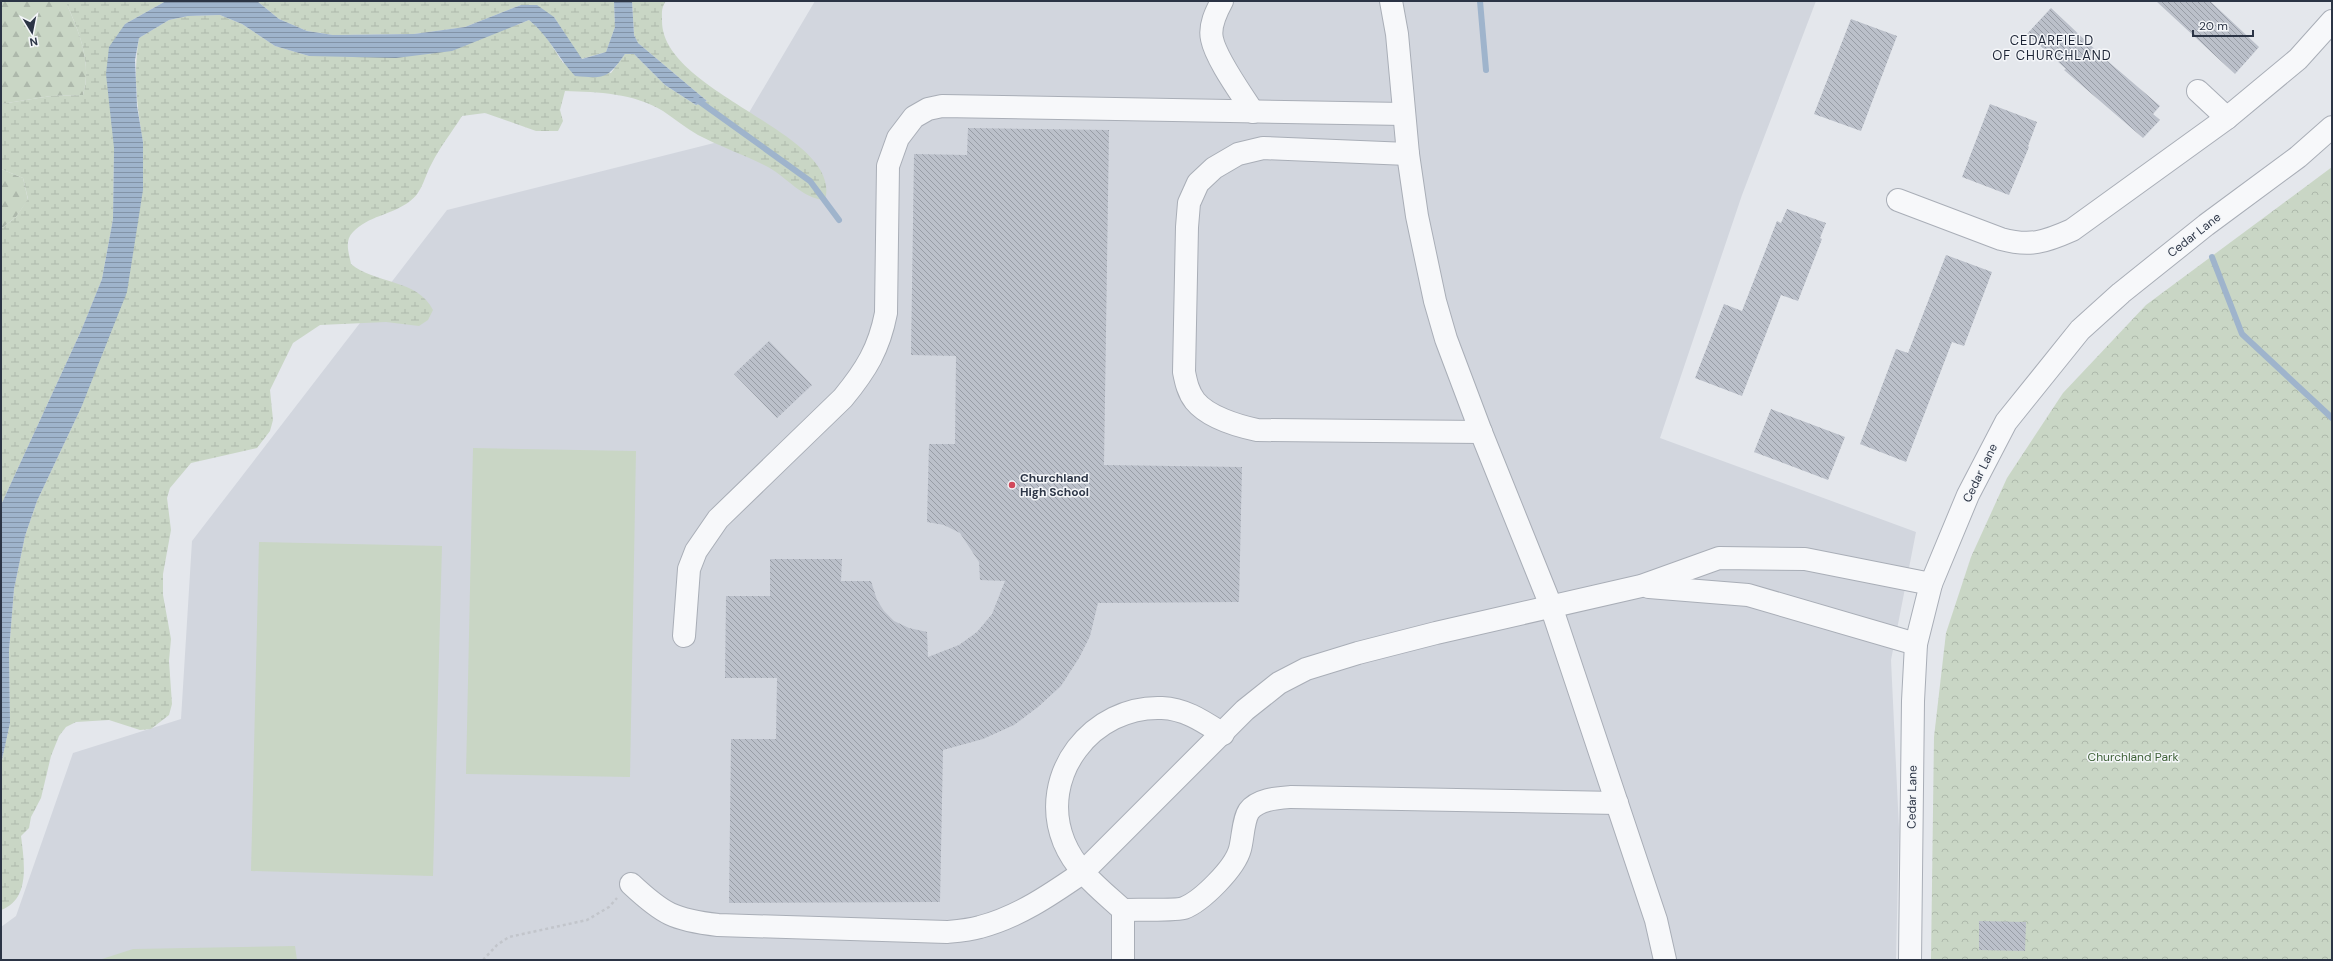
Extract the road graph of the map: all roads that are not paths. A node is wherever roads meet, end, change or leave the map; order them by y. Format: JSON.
{"nodes":[{"id":1,"x":1222,"y":1,"type":"edge"},
{"id":2,"x":1391,"y":1,"type":"edge"},
{"id":3,"x":2332,"y":21,"type":"edge"},
{"id":4,"x":2198,"y":91,"type":"dead end"},
{"id":5,"x":1252,"y":112,"type":"junction"},
{"id":6,"x":1404,"y":114,"type":"junction"},
{"id":7,"x":2227,"y":118,"type":"junction"},
{"id":8,"x":2332,"y":127,"type":"edge"},
{"id":9,"x":1408,"y":154,"type":"junction"},
{"id":10,"x":1898,"y":200,"type":"dead end"},
{"id":11,"x":1481,"y":432,"type":"junction"},
{"id":12,"x":1931,"y":584,"type":"junction"},
{"id":13,"x":1641,"y":586,"type":"junction"},
{"id":14,"x":1551,"y":606,"type":"junction"},
{"id":15,"x":684,"y":636,"type":"dead end"},
{"id":16,"x":1916,"y":644,"type":"junction"},
{"id":17,"x":1223,"y":734,"type":"junction"},
{"id":18,"x":1617,"y":804,"type":"junction"},
{"id":19,"x":1082,"y":873,"type":"junction"},
{"id":20,"x":631,"y":884,"type":"road end"},
{"id":21,"x":1123,"y":910,"type":"junction"},
{"id":22,"x":1123,"y":960,"type":"edge"},
{"id":23,"x":1665,"y":960,"type":"edge"},
{"id":24,"x":1910,"y":960,"type":"edge"}],
"edges":[{"from":1,"to":5,"type":"street"},
{"from":2,"to":6,"type":"street"},
{"from":3,"to":7,"type":"street"},
{"from":4,"to":7,"type":"street"},
{"from":5,"to":6,"type":"street"},
{"from":5,"to":15,"type":"street"},
{"from":6,"to":9,"type":"street"},
{"from":7,"to":10,"type":"street"},
{"from":8,"to":12,"type":"street","name":"Cedar Lane"},
{"from":9,"to":11,"type":"street"},
{"from":9,"to":11,"type":"street"},
{"from":11,"to":14,"type":"street"},
{"from":12,"to":13,"type":"street"},
{"from":12,"to":16,"type":"street","name":"Cedar Lane"},
{"from":13,"to":14,"type":"street"},
{"from":13,"to":16,"type":"street"},
{"from":14,"to":17,"type":"street"},
{"from":14,"to":18,"type":"street"},
{"from":16,"to":24,"type":"street","name":"Cedar Lane"},
{"from":17,"to":19,"type":"street"},
{"from":17,"to":19,"type":"street"},
{"from":18,"to":21,"type":"street"},
{"from":18,"to":23,"type":"street"},
{"from":19,"to":20,"type":"street"},
{"from":19,"to":21,"type":"street"},
{"from":21,"to":22,"type":"street"}]}
